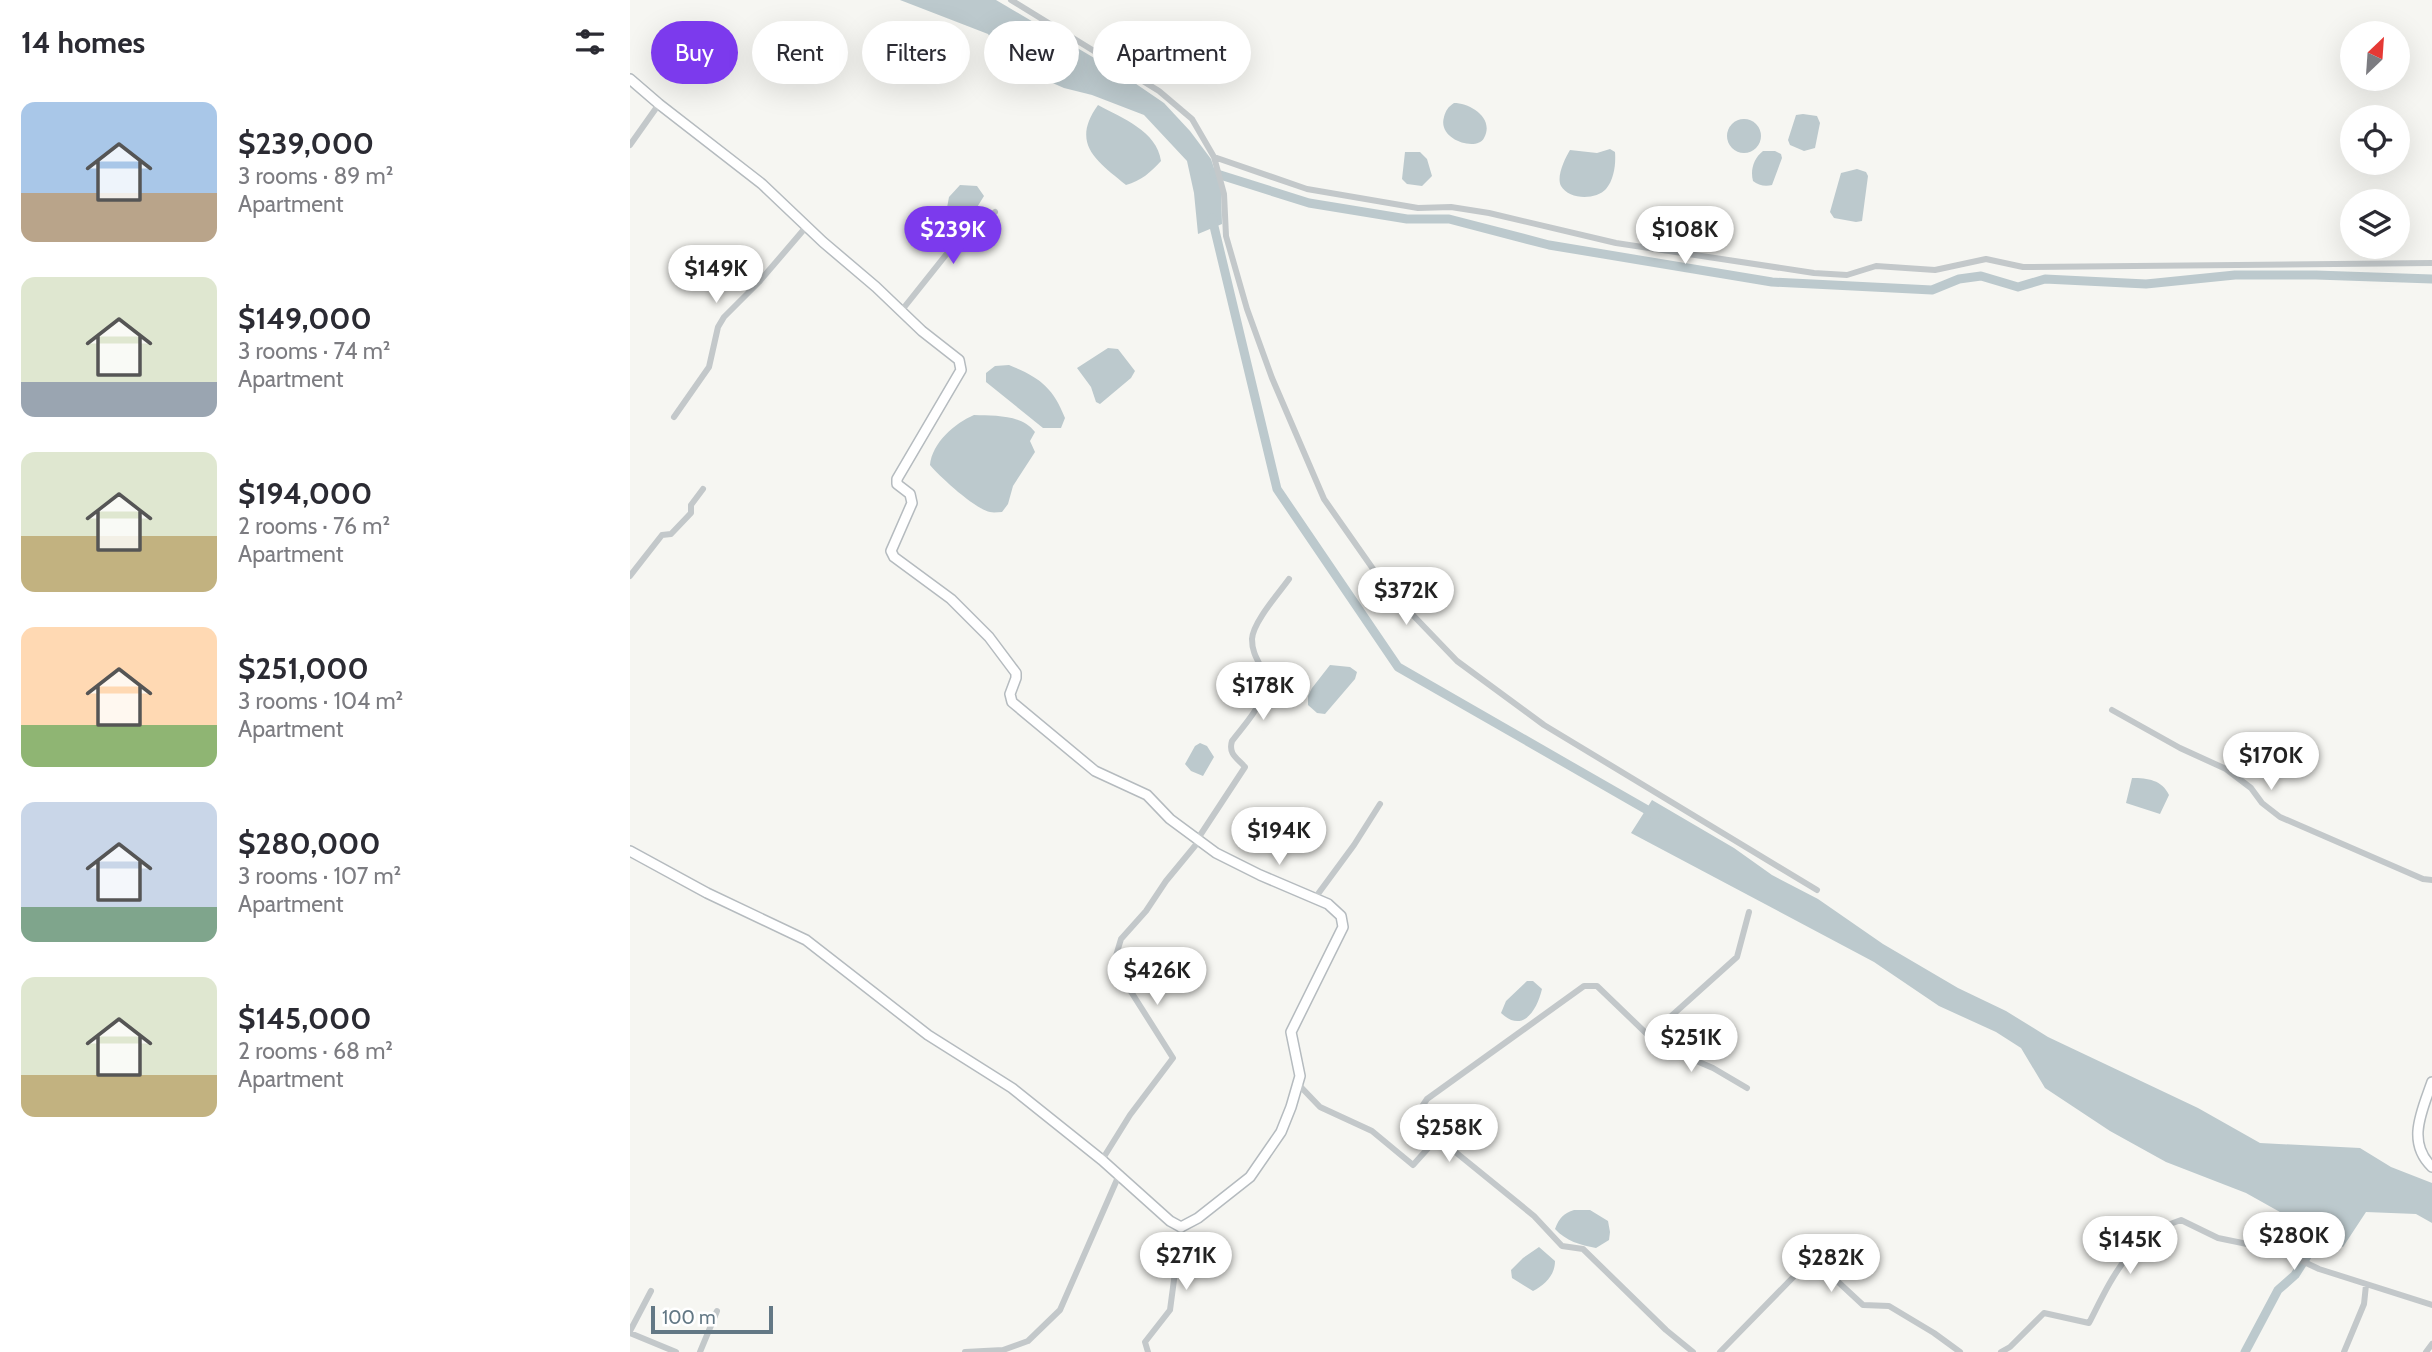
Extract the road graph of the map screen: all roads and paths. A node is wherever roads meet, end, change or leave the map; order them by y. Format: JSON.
{"nodes":[{"id":1,"x":1012,"y":0,"type":"edge"},
{"id":2,"x":630,"y":79,"type":"edge"},
{"id":3,"x":659,"y":104,"type":"junction"},
{"id":4,"x":630,"y":145,"type":"edge"},
{"id":5,"x":1214,"y":157,"type":"junction"},
{"id":6,"x":995,"y":212,"type":"dead end"},
{"id":7,"x":806,"y":227,"type":"junction"},
{"id":8,"x":2432,"y":262,"type":"edge"},
{"id":9,"x":902,"y":310,"type":"junction"},
{"id":10,"x":674,"y":417,"type":"dead end"},
{"id":11,"x":702,"y":489,"type":"dead end"},
{"id":12,"x":630,"y":576,"type":"edge"},
{"id":13,"x":1289,"y":579,"type":"dead end"},
{"id":14,"x":2112,"y":710,"type":"dead end"},
{"id":15,"x":1380,"y":804,"type":"dead end"},
{"id":16,"x":1198,"y":840,"type":"junction"},
{"id":17,"x":630,"y":851,"type":"edge"},
{"id":18,"x":2432,"y":880,"type":"edge"},
{"id":19,"x":1817,"y":890,"type":"dead end"},
{"id":20,"x":1315,"y":898,"type":"junction"},
{"id":21,"x":1749,"y":912,"type":"dead end"},
{"id":22,"x":1648,"y":1036,"type":"junction"},
{"id":23,"x":2432,"y":1082,"type":"edge"},
{"id":24,"x":1297,"y":1084,"type":"junction"},
{"id":25,"x":1747,"y":1088,"type":"dead end"},
{"id":26,"x":1440,"y":1135,"type":"junction"},
{"id":27,"x":1102,"y":1160,"type":"junction"},
{"id":28,"x":2432,"y":1167,"type":"edge"},
{"id":29,"x":1119,"y":1175,"type":"junction"},
{"id":30,"x":1181,"y":1227,"type":"junction"},
{"id":31,"x":2366,"y":1285,"type":"junction"},
{"id":32,"x":651,"y":1291,"type":"dead end"},
{"id":33,"x":2432,"y":1305,"type":"edge"},
{"id":34,"x":717,"y":1311,"type":"dead end"},
{"id":35,"x":630,"y":1332,"type":"edge"},
{"id":36,"x":2432,"y":1344,"type":"edge"},
{"id":37,"x":676,"y":1352,"type":"edge"},
{"id":38,"x":700,"y":1352,"type":"edge"},
{"id":39,"x":965,"y":1352,"type":"edge"},
{"id":40,"x":1148,"y":1352,"type":"edge"},
{"id":41,"x":1693,"y":1352,"type":"edge"},
{"id":42,"x":1720,"y":1352,"type":"edge"},
{"id":43,"x":1960,"y":1352,"type":"edge"},
{"id":44,"x":2001,"y":1352,"type":"edge"},
{"id":45,"x":2344,"y":1352,"type":"edge"},
{"id":46,"x":2426,"y":1352,"type":"edge"}],
"edges":[{"from":1,"to":5,"type":"street"},
{"from":2,"to":3,"type":"street"},
{"from":3,"to":4,"type":"street"},
{"from":3,"to":7,"type":"street"},
{"from":5,"to":8,"type":"street"},
{"from":5,"to":19,"type":"street"},
{"from":6,"to":9,"type":"street"},
{"from":7,"to":9,"type":"street"},
{"from":7,"to":10,"type":"street"},
{"from":9,"to":16,"type":"street"},
{"from":11,"to":12,"type":"street"},
{"from":13,"to":16,"type":"street"},
{"from":14,"to":18,"type":"street"},
{"from":15,"to":20,"type":"street"},
{"from":16,"to":20,"type":"street"},
{"from":16,"to":27,"type":"street"},
{"from":17,"to":27,"type":"street"},
{"from":20,"to":24,"type":"street"},
{"from":21,"to":22,"type":"street"},
{"from":22,"to":25,"type":"street"},
{"from":22,"to":26,"type":"street"},
{"from":23,"to":28,"type":"street"},
{"from":24,"to":26,"type":"street"},
{"from":24,"to":30,"type":"street"},
{"from":26,"to":41,"type":"street"},
{"from":27,"to":29,"type":"street"},
{"from":29,"to":30,"type":"street"},
{"from":29,"to":39,"type":"street"},
{"from":30,"to":40,"type":"street"},
{"from":31,"to":33,"type":"street"},
{"from":31,"to":44,"type":"street"},
{"from":31,"to":45,"type":"street"},
{"from":32,"to":35,"type":"street"},
{"from":34,"to":38,"type":"street"},
{"from":35,"to":37,"type":"street"},
{"from":36,"to":46,"type":"street"},
{"from":42,"to":43,"type":"street"}]}
